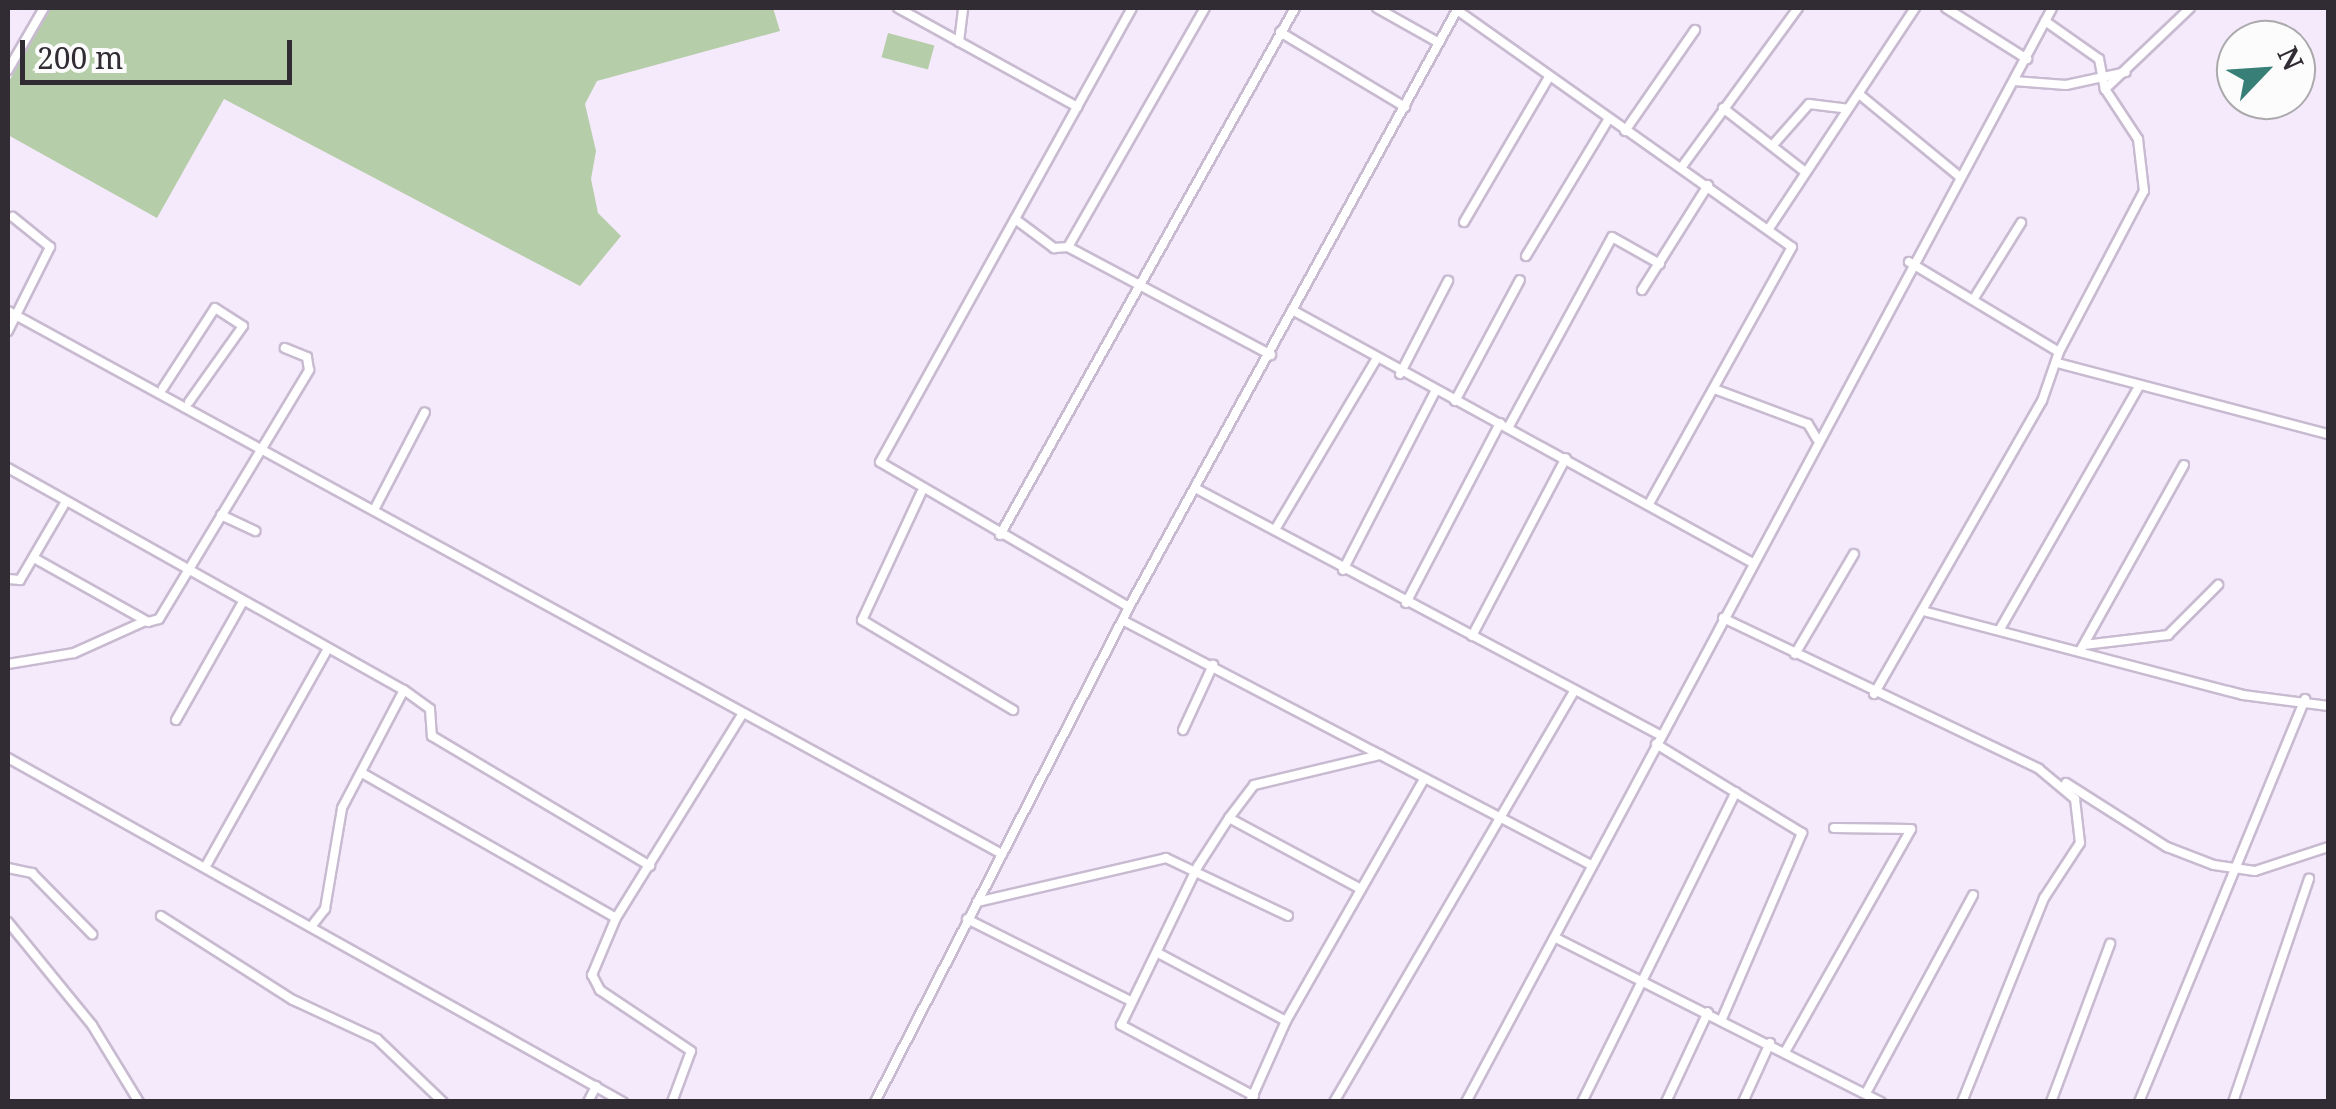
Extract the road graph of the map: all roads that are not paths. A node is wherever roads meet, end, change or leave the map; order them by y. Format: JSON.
{"nodes":[{"id":1,"x":44,"y":8,"type":"edge"},
{"id":2,"x":898,"y":8,"type":"edge"},
{"id":3,"x":963,"y":8,"type":"edge"},
{"id":4,"x":1132,"y":8,"type":"edge"},
{"id":5,"x":1205,"y":8,"type":"edge"},
{"id":6,"x":1295,"y":8,"type":"edge"},
{"id":7,"x":1377,"y":8,"type":"edge"},
{"id":8,"x":1798,"y":8,"type":"edge"},
{"id":9,"x":1915,"y":8,"type":"edge"},
{"id":10,"x":1946,"y":8,"type":"edge"},
{"id":11,"x":2052,"y":8,"type":"edge"},
{"id":12,"x":2190,"y":8,"type":"edge"},
{"id":13,"x":1458,"y":9,"type":"edge"},
{"id":14,"x":2045,"y":21,"type":"junction"},
{"id":15,"x":1695,"y":30,"type":"dead end"},
{"id":16,"x":1280,"y":32,"type":"junction"},
{"id":17,"x":958,"y":42,"type":"junction"},
{"id":18,"x":1440,"y":43,"type":"junction"},
{"id":19,"x":2027,"y":59,"type":"junction"},
{"id":20,"x":8,"y":70,"type":"edge"},
{"id":21,"x":2105,"y":72,"type":"junction"},
{"id":22,"x":2126,"y":72,"type":"junction"},
{"id":23,"x":1548,"y":79,"type":"junction"},
{"id":24,"x":2014,"y":81,"type":"junction"},
{"id":25,"x":2105,"y":89,"type":"junction"},
{"id":26,"x":1859,"y":94,"type":"junction"},
{"id":27,"x":1078,"y":107,"type":"junction"},
{"id":28,"x":1405,"y":107,"type":"junction"},
{"id":29,"x":1723,"y":108,"type":"junction"},
{"id":30,"x":1848,"y":109,"type":"junction"},
{"id":31,"x":1608,"y":120,"type":"junction"},
{"id":32,"x":1625,"y":131,"type":"junction"},
{"id":33,"x":1772,"y":146,"type":"junction"},
{"id":34,"x":1681,"y":168,"type":"junction"},
{"id":35,"x":1804,"y":171,"type":"junction"},
{"id":36,"x":1960,"y":177,"type":"junction"},
{"id":37,"x":1708,"y":186,"type":"junction"},
{"id":38,"x":13,"y":218,"type":"dead end"},
{"id":39,"x":1014,"y":218,"type":"junction"},
{"id":40,"x":1464,"y":222,"type":"dead end"},
{"id":41,"x":2020,"y":223,"type":"dead end"},
{"id":42,"x":1770,"y":226,"type":"junction"},
{"id":43,"x":1068,"y":246,"type":"junction"},
{"id":44,"x":1526,"y":256,"type":"dead end"},
{"id":45,"x":1909,"y":262,"type":"junction"},
{"id":46,"x":1660,"y":264,"type":"junction"},
{"id":47,"x":1448,"y":280,"type":"dead end"},
{"id":48,"x":1520,"y":280,"type":"dead end"},
{"id":49,"x":1143,"y":290,"type":"junction"},
{"id":50,"x":1642,"y":290,"type":"dead end"},
{"id":51,"x":1973,"y":300,"type":"junction"},
{"id":52,"x":12,"y":312,"type":"edge"},
{"id":53,"x":1294,"y":312,"type":"junction"},
{"id":54,"x":8,"y":332,"type":"edge"},
{"id":55,"x":285,"y":348,"type":"dead end"},
{"id":56,"x":2059,"y":352,"type":"junction"},
{"id":57,"x":1271,"y":355,"type":"junction"},
{"id":58,"x":1375,"y":360,"type":"junction"},
{"id":59,"x":2057,"y":363,"type":"junction"},
{"id":60,"x":1400,"y":374,"type":"junction"},
{"id":61,"x":2140,"y":385,"type":"junction"},
{"id":62,"x":162,"y":388,"type":"junction"},
{"id":63,"x":1716,"y":390,"type":"junction"},
{"id":64,"x":1435,"y":392,"type":"junction"},
{"id":65,"x":1455,"y":401,"type":"junction"},
{"id":66,"x":189,"y":402,"type":"junction"},
{"id":67,"x":425,"y":412,"type":"dead end"},
{"id":68,"x":1504,"y":425,"type":"junction"},
{"id":69,"x":2328,"y":434,"type":"edge"},
{"id":70,"x":1817,"y":440,"type":"junction"},
{"id":71,"x":262,"y":444,"type":"junction"},
{"id":72,"x":1566,"y":458,"type":"junction"},
{"id":73,"x":2184,"y":465,"type":"dead end"},
{"id":74,"x":8,"y":468,"type":"edge"},
{"id":75,"x":1195,"y":488,"type":"junction"},
{"id":76,"x":921,"y":493,"type":"junction"},
{"id":77,"x":1650,"y":502,"type":"junction"},
{"id":78,"x":65,"y":503,"type":"junction"},
{"id":79,"x":374,"y":510,"type":"junction"},
{"id":80,"x":221,"y":515,"type":"junction"},
{"id":81,"x":1276,"y":528,"type":"junction"},
{"id":82,"x":255,"y":531,"type":"dead end"},
{"id":83,"x":1000,"y":536,"type":"junction"},
{"id":84,"x":1854,"y":554,"type":"dead end"},
{"id":85,"x":34,"y":558,"type":"junction"},
{"id":86,"x":1753,"y":562,"type":"junction"},
{"id":87,"x":1343,"y":570,"type":"junction"},
{"id":88,"x":187,"y":574,"type":"junction"},
{"id":89,"x":8,"y":580,"type":"edge"},
{"id":90,"x":2218,"y":585,"type":"dead end"},
{"id":91,"x":1406,"y":603,"type":"junction"},
{"id":92,"x":240,"y":605,"type":"junction"},
{"id":93,"x":1129,"y":606,"type":"junction"},
{"id":94,"x":1923,"y":611,"type":"junction"},
{"id":95,"x":1724,"y":618,"type":"junction"},
{"id":96,"x":1124,"y":621,"type":"junction"},
{"id":97,"x":148,"y":622,"type":"junction"},
{"id":98,"x":2000,"y":630,"type":"junction"},
{"id":99,"x":1472,"y":636,"type":"junction"},
{"id":100,"x":2082,"y":648,"type":"junction"},
{"id":101,"x":326,"y":652,"type":"junction"},
{"id":102,"x":1795,"y":654,"type":"junction"},
{"id":103,"x":8,"y":664,"type":"edge"},
{"id":104,"x":1213,"y":665,"type":"junction"},
{"id":105,"x":404,"y":690,"type":"junction"},
{"id":106,"x":1573,"y":692,"type":"junction"},
{"id":107,"x":1874,"y":694,"type":"junction"},
{"id":108,"x":2306,"y":699,"type":"junction"},
{"id":109,"x":2328,"y":706,"type":"edge"},
{"id":110,"x":1014,"y":710,"type":"dead end"},
{"id":111,"x":742,"y":715,"type":"junction"},
{"id":112,"x":176,"y":720,"type":"dead end"},
{"id":113,"x":1183,"y":730,"type":"dead end"},
{"id":114,"x":1658,"y":739,"type":"junction"},
{"id":115,"x":1380,"y":755,"type":"junction"},
{"id":116,"x":8,"y":758,"type":"edge"},
{"id":117,"x":362,"y":773,"type":"junction"},
{"id":118,"x":1424,"y":780,"type":"junction"},
{"id":119,"x":2062,"y":781,"type":"junction"},
{"id":120,"x":1736,"y":792,"type":"junction"},
{"id":121,"x":1502,"y":816,"type":"junction"},
{"id":122,"x":1229,"y":818,"type":"junction"},
{"id":123,"x":1834,"y":828,"type":"dead end"},
{"id":124,"x":2328,"y":847,"type":"edge"},
{"id":125,"x":1002,"y":854,"type":"junction"},
{"id":126,"x":207,"y":864,"type":"junction"},
{"id":127,"x":650,"y":866,"type":"junction"},
{"id":128,"x":1198,"y":866,"type":"junction"},
{"id":129,"x":1591,"y":866,"type":"junction"},
{"id":130,"x":8,"y":868,"type":"edge"},
{"id":131,"x":2241,"y":871,"type":"junction"},
{"id":132,"x":2309,"y":879,"type":"dead end"},
{"id":133,"x":1361,"y":890,"type":"junction"},
{"id":134,"x":1973,"y":895,"type":"dead end"},
{"id":135,"x":977,"y":902,"type":"junction"},
{"id":136,"x":161,"y":916,"type":"dead end"},
{"id":137,"x":1288,"y":916,"type":"dead end"},
{"id":138,"x":616,"y":918,"type":"junction"},
{"id":139,"x":967,"y":919,"type":"junction"},
{"id":140,"x":8,"y":922,"type":"edge"},
{"id":141,"x":314,"y":922,"type":"junction"},
{"id":142,"x":92,"y":934,"type":"dead end"},
{"id":143,"x":1556,"y":938,"type":"junction"},
{"id":144,"x":2110,"y":944,"type":"dead end"},
{"id":145,"x":1158,"y":952,"type":"junction"},
{"id":146,"x":1638,"y":974,"type":"junction"},
{"id":147,"x":1131,"y":1001,"type":"junction"},
{"id":148,"x":1708,"y":1012,"type":"junction"},
{"id":149,"x":1286,"y":1020,"type":"junction"},
{"id":150,"x":1722,"y":1020,"type":"junction"},
{"id":151,"x":1770,"y":1043,"type":"junction"},
{"id":152,"x":1785,"y":1052,"type":"junction"},
{"id":153,"x":596,"y":1086,"type":"junction"},
{"id":154,"x":1866,"y":1093,"type":"junction"},
{"id":155,"x":1252,"y":1099,"type":"edge"},
{"id":156,"x":139,"y":1102,"type":"edge"},
{"id":157,"x":443,"y":1102,"type":"edge"},
{"id":158,"x":588,"y":1102,"type":"edge"},
{"id":159,"x":623,"y":1102,"type":"edge"},
{"id":160,"x":672,"y":1102,"type":"edge"},
{"id":161,"x":876,"y":1102,"type":"edge"},
{"id":162,"x":1334,"y":1102,"type":"edge"},
{"id":163,"x":1466,"y":1102,"type":"edge"},
{"id":164,"x":1582,"y":1102,"type":"edge"},
{"id":165,"x":1666,"y":1102,"type":"edge"},
{"id":166,"x":1743,"y":1102,"type":"edge"},
{"id":167,"x":1880,"y":1102,"type":"edge"},
{"id":168,"x":1962,"y":1102,"type":"edge"},
{"id":169,"x":2051,"y":1102,"type":"edge"},
{"id":170,"x":2139,"y":1102,"type":"edge"},
{"id":171,"x":2233,"y":1102,"type":"edge"}],
"edges":[{"from":1,"to":20,"type":"street"},
{"from":2,"to":17,"type":"street"},
{"from":3,"to":17,"type":"street"},
{"from":4,"to":27,"type":"street"},
{"from":5,"to":43,"type":"street"},
{"from":6,"to":16,"type":"street"},
{"from":7,"to":18,"type":"street"},
{"from":8,"to":29,"type":"street"},
{"from":9,"to":26,"type":"street"},
{"from":10,"to":19,"type":"street"},
{"from":11,"to":14,"type":"street"},
{"from":12,"to":22,"type":"street"},
{"from":13,"to":18,"type":"street"},
{"from":13,"to":23,"type":"street"},
{"from":14,"to":19,"type":"street"},
{"from":14,"to":21,"type":"street"},
{"from":15,"to":32,"type":"street"},
{"from":16,"to":28,"type":"street"},
{"from":16,"to":49,"type":"street"},
{"from":17,"to":27,"type":"street"},
{"from":18,"to":28,"type":"street"},
{"from":19,"to":24,"type":"street"},
{"from":21,"to":22,"type":"street"},
{"from":21,"to":24,"type":"street"},
{"from":21,"to":25,"type":"street"},
{"from":22,"to":25,"type":"street"},
{"from":23,"to":31,"type":"street"},
{"from":23,"to":40,"type":"street"},
{"from":24,"to":36,"type":"street"},
{"from":25,"to":56,"type":"street"},
{"from":26,"to":30,"type":"street"},
{"from":26,"to":36,"type":"street"},
{"from":27,"to":39,"type":"street"},
{"from":28,"to":53,"type":"street"},
{"from":29,"to":33,"type":"street"},
{"from":29,"to":34,"type":"street"},
{"from":30,"to":33,"type":"street"},
{"from":30,"to":35,"type":"street"},
{"from":31,"to":32,"type":"street"},
{"from":31,"to":44,"type":"street"},
{"from":32,"to":34,"type":"street"},
{"from":33,"to":35,"type":"street"},
{"from":34,"to":37,"type":"street"},
{"from":35,"to":42,"type":"street"},
{"from":36,"to":45,"type":"street"},
{"from":37,"to":42,"type":"street"},
{"from":37,"to":46,"type":"street"},
{"from":38,"to":52,"type":"street"},
{"from":39,"to":43,"type":"street"},
{"from":39,"to":76,"type":"street"},
{"from":41,"to":51,"type":"street"},
{"from":42,"to":63,"type":"street"},
{"from":43,"to":49,"type":"street"},
{"from":45,"to":51,"type":"street"},
{"from":45,"to":70,"type":"street"},
{"from":46,"to":50,"type":"street"},
{"from":46,"to":68,"type":"street"},
{"from":47,"to":60,"type":"street"},
{"from":48,"to":65,"type":"street"},
{"from":49,"to":57,"type":"street"},
{"from":49,"to":83,"type":"street"},
{"from":51,"to":56,"type":"street"},
{"from":52,"to":54,"type":"street"},
{"from":52,"to":62,"type":"street"},
{"from":53,"to":57,"type":"street"},
{"from":53,"to":58,"type":"street"},
{"from":55,"to":71,"type":"street"},
{"from":56,"to":59,"type":"street"},
{"from":57,"to":75,"type":"street"},
{"from":58,"to":60,"type":"street"},
{"from":58,"to":81,"type":"street"},
{"from":59,"to":61,"type":"street"},
{"from":59,"to":94,"type":"street"},
{"from":60,"to":64,"type":"street"},
{"from":61,"to":69,"type":"street"},
{"from":61,"to":98,"type":"street"},
{"from":62,"to":66,"type":"street"},
{"from":62,"to":66,"type":"street"},
{"from":63,"to":70,"type":"street"},
{"from":63,"to":77,"type":"street"},
{"from":64,"to":65,"type":"street"},
{"from":64,"to":87,"type":"street"},
{"from":65,"to":68,"type":"street"},
{"from":66,"to":71,"type":"street"},
{"from":67,"to":79,"type":"street"},
{"from":68,"to":72,"type":"street"},
{"from":68,"to":91,"type":"street"},
{"from":70,"to":86,"type":"street"},
{"from":71,"to":79,"type":"street"},
{"from":71,"to":80,"type":"street"},
{"from":72,"to":77,"type":"street"},
{"from":72,"to":99,"type":"street"},
{"from":73,"to":100,"type":"street"},
{"from":74,"to":78,"type":"street"},
{"from":75,"to":81,"type":"street"},
{"from":75,"to":93,"type":"street"},
{"from":76,"to":83,"type":"street"},
{"from":76,"to":110,"type":"street"},
{"from":77,"to":86,"type":"street"},
{"from":78,"to":85,"type":"street"},
{"from":78,"to":88,"type":"street"},
{"from":79,"to":111,"type":"street"},
{"from":80,"to":82,"type":"street"},
{"from":80,"to":88,"type":"street"},
{"from":81,"to":87,"type":"street"},
{"from":83,"to":93,"type":"street"},
{"from":84,"to":102,"type":"street"},
{"from":85,"to":89,"type":"street"},
{"from":85,"to":97,"type":"street"},
{"from":86,"to":95,"type":"street"},
{"from":87,"to":91,"type":"street"},
{"from":88,"to":92,"type":"street"},
{"from":88,"to":97,"type":"street"},
{"from":90,"to":100,"type":"street"},
{"from":91,"to":99,"type":"street"},
{"from":92,"to":101,"type":"street"},
{"from":92,"to":112,"type":"street"},
{"from":93,"to":96,"type":"street"},
{"from":94,"to":98,"type":"street"},
{"from":94,"to":107,"type":"street"},
{"from":95,"to":102,"type":"street"},
{"from":95,"to":114,"type":"street"},
{"from":96,"to":104,"type":"street"},
{"from":96,"to":125,"type":"street"},
{"from":97,"to":103,"type":"street"},
{"from":98,"to":100,"type":"street"},
{"from":99,"to":106,"type":"street"},
{"from":100,"to":108,"type":"street"},
{"from":101,"to":105,"type":"street"},
{"from":101,"to":126,"type":"street"},
{"from":102,"to":107,"type":"street"},
{"from":104,"to":113,"type":"street"},
{"from":104,"to":115,"type":"street"},
{"from":105,"to":117,"type":"street"},
{"from":105,"to":127,"type":"street"},
{"from":106,"to":114,"type":"street"},
{"from":106,"to":121,"type":"street"},
{"from":107,"to":119,"type":"street"},
{"from":108,"to":109,"type":"street"},
{"from":108,"to":131,"type":"street"},
{"from":111,"to":125,"type":"street"},
{"from":111,"to":127,"type":"street"},
{"from":114,"to":120,"type":"street"},
{"from":114,"to":129,"type":"street"},
{"from":115,"to":118,"type":"street"},
{"from":115,"to":122,"type":"street"},
{"from":116,"to":126,"type":"street"},
{"from":117,"to":138,"type":"street"},
{"from":117,"to":141,"type":"street"},
{"from":118,"to":121,"type":"street"},
{"from":118,"to":133,"type":"street"},
{"from":119,"to":131,"type":"street"},
{"from":119,"to":168,"type":"street"},
{"from":120,"to":146,"type":"street"},
{"from":120,"to":150,"type":"street"},
{"from":121,"to":129,"type":"street"},
{"from":121,"to":162,"type":"street"},
{"from":122,"to":128,"type":"street"},
{"from":122,"to":133,"type":"street"},
{"from":123,"to":152,"type":"street"},
{"from":124,"to":131,"type":"street"},
{"from":125,"to":135,"type":"street"},
{"from":126,"to":141,"type":"street"},
{"from":127,"to":138,"type":"street"},
{"from":128,"to":135,"type":"street"},
{"from":128,"to":137,"type":"street"},
{"from":128,"to":145,"type":"street"},
{"from":129,"to":143,"type":"street"},
{"from":130,"to":142,"type":"street"},
{"from":131,"to":170,"type":"street"},
{"from":132,"to":171,"type":"street"},
{"from":133,"to":149,"type":"street"},
{"from":134,"to":154,"type":"street"},
{"from":135,"to":139,"type":"street"},
{"from":136,"to":157,"type":"street"},
{"from":138,"to":160,"type":"street"},
{"from":139,"to":147,"type":"street"},
{"from":139,"to":161,"type":"street"},
{"from":140,"to":156,"type":"street"},
{"from":141,"to":153,"type":"street"},
{"from":143,"to":146,"type":"street"},
{"from":143,"to":163,"type":"street"},
{"from":144,"to":169,"type":"street"},
{"from":145,"to":147,"type":"street"},
{"from":145,"to":149,"type":"street"},
{"from":146,"to":148,"type":"street"},
{"from":146,"to":164,"type":"street"},
{"from":147,"to":155,"type":"street"},
{"from":148,"to":150,"type":"street"},
{"from":148,"to":165,"type":"street"},
{"from":149,"to":155,"type":"street"},
{"from":150,"to":151,"type":"street"},
{"from":151,"to":152,"type":"street"},
{"from":151,"to":166,"type":"street"},
{"from":152,"to":154,"type":"street"},
{"from":153,"to":158,"type":"street"},
{"from":153,"to":159,"type":"street"},
{"from":154,"to":167,"type":"street"}]}
